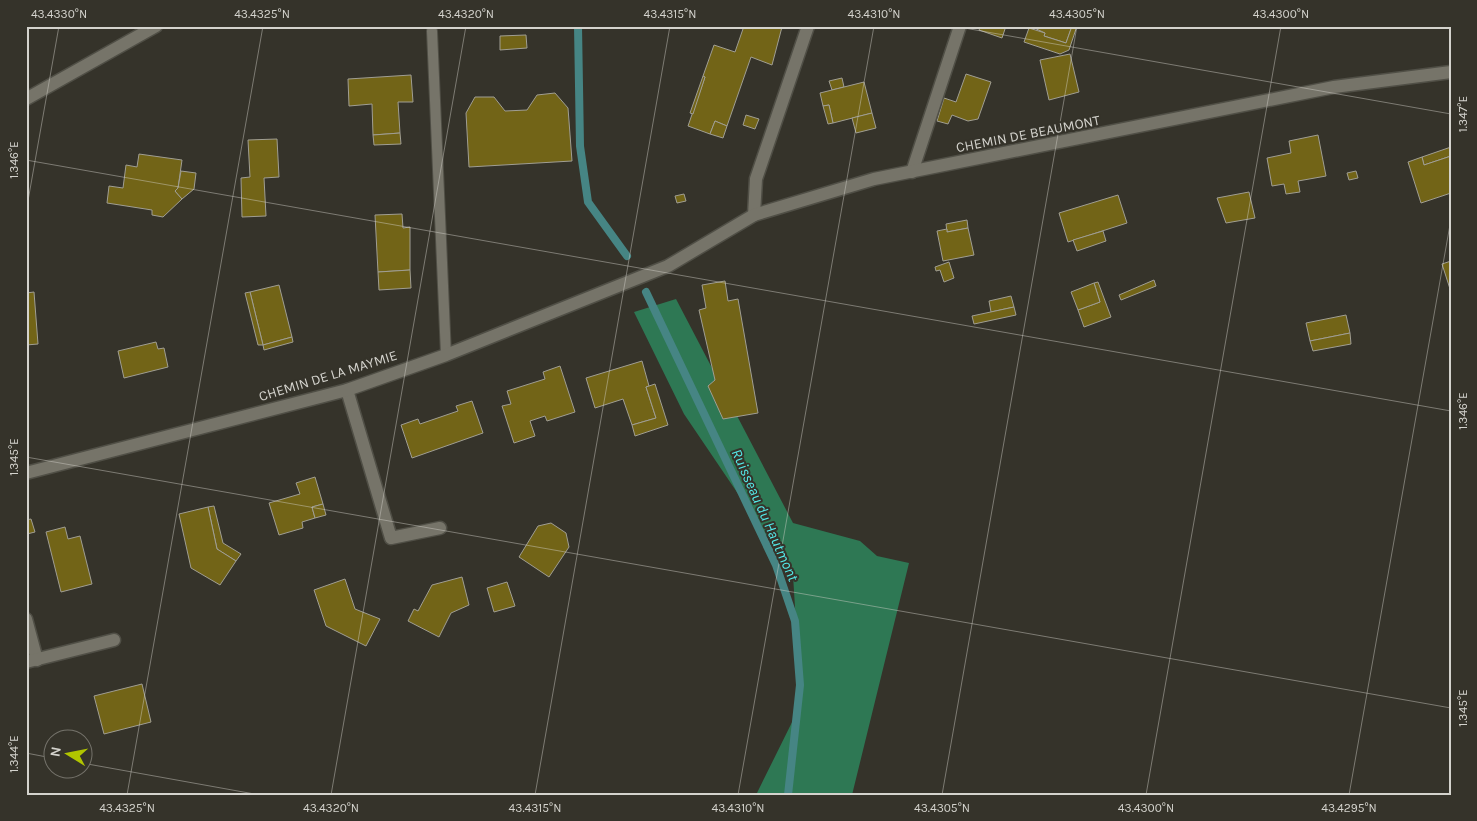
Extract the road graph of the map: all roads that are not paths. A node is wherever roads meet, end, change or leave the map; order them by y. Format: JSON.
{"nodes":[{"id":1,"x":156,"y":26,"type":"edge"},
{"id":2,"x":808,"y":26,"type":"edge"},
{"id":3,"x":960,"y":26,"type":"edge"},
{"id":4,"x":432,"y":31,"type":"dead end"},
{"id":5,"x":1451,"y":72,"type":"edge"},
{"id":6,"x":26,"y":99,"type":"edge"},
{"id":7,"x":912,"y":172,"type":"junction"},
{"id":8,"x":754,"y":215,"type":"junction"},
{"id":9,"x":630,"y":282,"type":"joint"},
{"id":10,"x":446,"y":355,"type":"junction"},
{"id":11,"x":346,"y":390,"type":"junction"},
{"id":12,"x":26,"y":474,"type":"edge"},
{"id":13,"x":440,"y":528,"type":"dead end"},
{"id":14,"x":26,"y":619,"type":"edge"},
{"id":15,"x":114,"y":640,"type":"dead end"},
{"id":16,"x":32,"y":661,"type":"edge"}],
"edges":[{"from":1,"to":6,"type":"street"},
{"from":2,"to":8,"type":"street"},
{"from":3,"to":7,"type":"street"},
{"from":4,"to":10,"type":"lane"},
{"from":5,"to":7,"type":"street","name":"CHEMIN DE BEAUMONT"},
{"from":7,"to":8,"type":"street","name":"CHEMIN DE BEAUMONT"},
{"from":8,"to":9,"type":"street","name":"CHEMIN DE BEAUMONT"},
{"from":9,"to":10,"type":"street","name":"CHEMIN DE LA MAYMIE"},
{"from":10,"to":11,"type":"street","name":"CHEMIN DE LA MAYMIE"},
{"from":11,"to":12,"type":"street","name":"CHEMIN DE LA MAYMIE"},
{"from":11,"to":13,"type":"street"},
{"from":14,"to":16,"type":"street"},
{"from":15,"to":16,"type":"street"}]}
